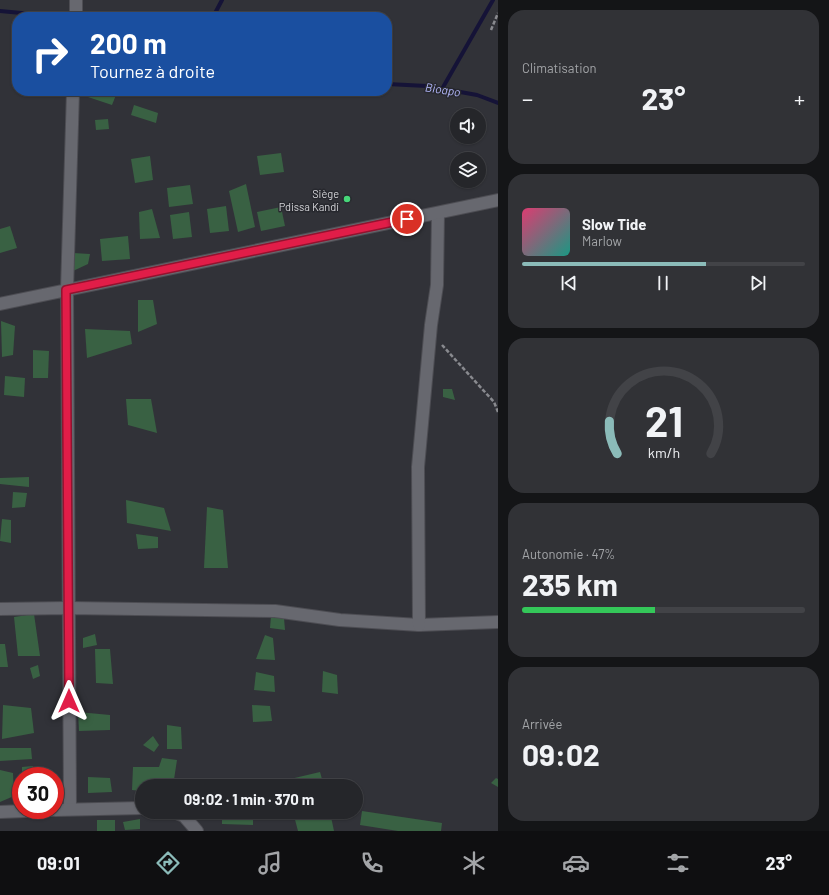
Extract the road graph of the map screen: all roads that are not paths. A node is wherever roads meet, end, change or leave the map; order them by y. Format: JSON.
{"nodes":[{"id":1,"x":73,"y":96,"type":"edge"},
{"id":2,"x":498,"y":200,"type":"edge"},
{"id":3,"x":438,"y":213,"type":"junction"},
{"id":4,"x":66,"y":290,"type":"junction"},
{"id":5,"x":0,"y":304,"type":"edge"},
{"id":6,"x":68,"y":608,"type":"junction"},
{"id":7,"x":0,"y":609,"type":"edge"},
{"id":8,"x":498,"y":622,"type":"edge"},
{"id":9,"x":419,"y":625,"type":"junction"},
{"id":10,"x":135,"y":808,"type":"edge"},
{"id":11,"x":64,"y":809,"type":"edge"},
{"id":12,"x":70,"y":809,"type":"junction"},
{"id":13,"x":0,"y":812,"type":"edge"},
{"id":14,"x":12,"y":812,"type":"edge"},
{"id":15,"x":187,"y":819,"type":"edge"},
{"id":16,"x":197,"y":831,"type":"edge"}],
"edges":[{"from":1,"to":4,"type":"street"},
{"from":2,"to":3,"type":"street"},
{"from":3,"to":4,"type":"street"},
{"from":3,"to":9,"type":"street"},
{"from":4,"to":5,"type":"street"},
{"from":4,"to":6,"type":"street"},
{"from":6,"to":7,"type":"street"},
{"from":6,"to":9,"type":"street"},
{"from":6,"to":12,"type":"street"},
{"from":8,"to":9,"type":"street"},
{"from":10,"to":12,"type":"street"},
{"from":11,"to":12,"type":"street"},
{"from":13,"to":14,"type":"street"},
{"from":15,"to":16,"type":"street"}]}
